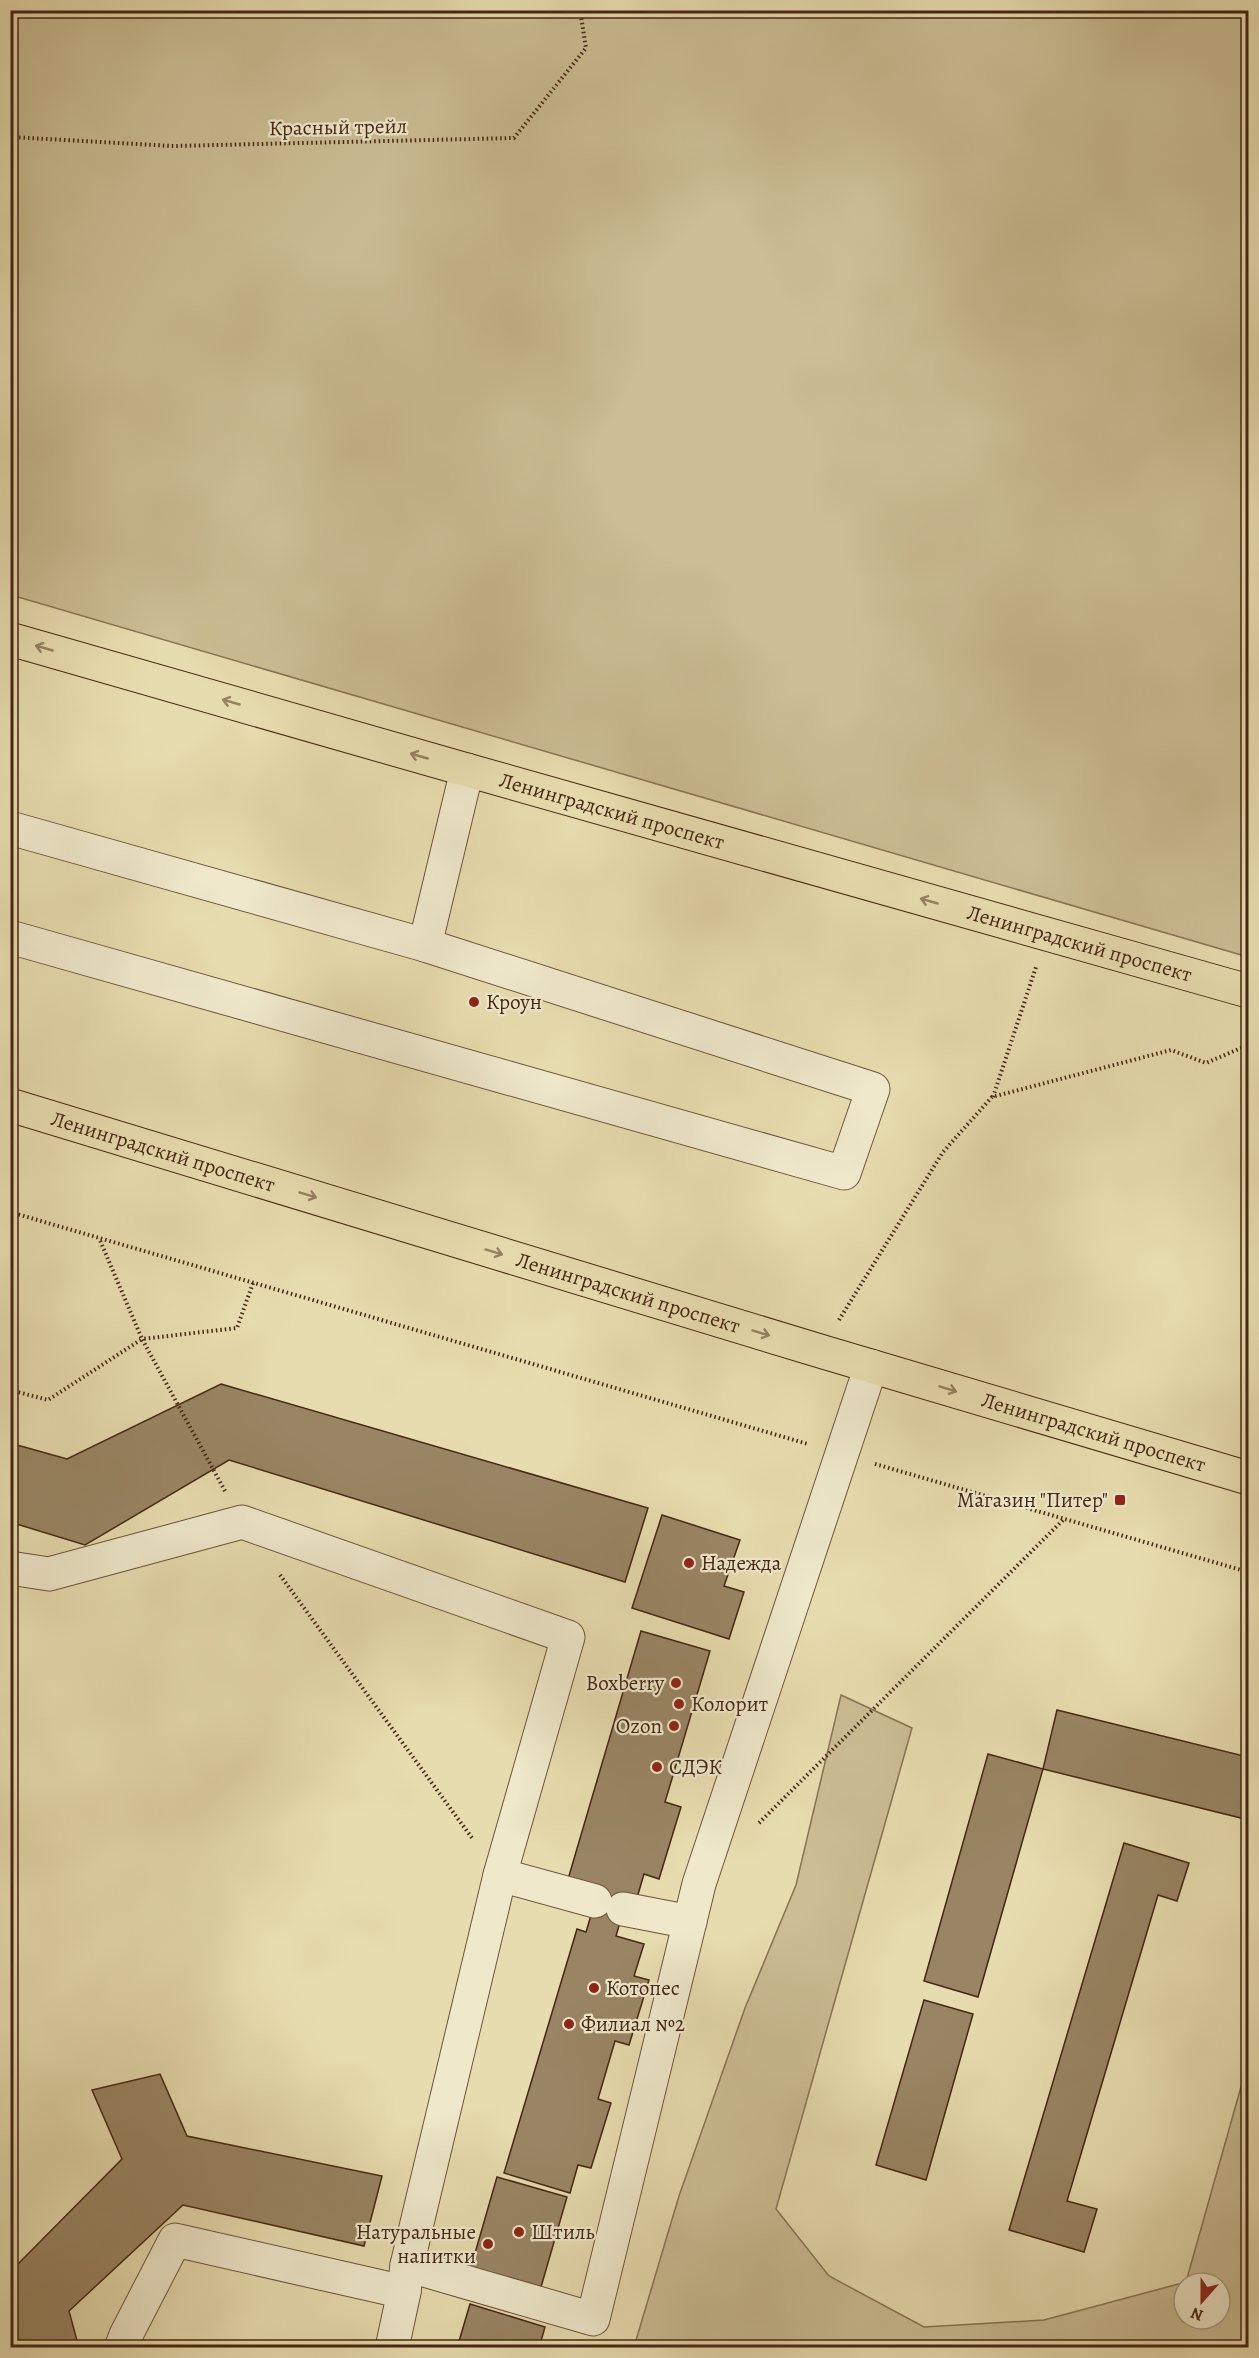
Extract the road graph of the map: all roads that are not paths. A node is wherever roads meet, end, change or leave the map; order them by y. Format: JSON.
{"nodes":[{"id":1,"x":10,"y":639,"type":"edge"},
{"id":2,"x":467,"y":770,"type":"junction"},
{"id":3,"x":10,"y":828,"type":"edge"},
{"id":4,"x":10,"y":937,"type":"edge"},
{"id":5,"x":425,"y":945,"type":"junction"},
{"id":6,"x":1248,"y":991,"type":"edge"},
{"id":7,"x":10,"y":1105,"type":"edge"},
{"id":8,"x":872,"y":1366,"type":"junction"},
{"id":9,"x":1248,"y":1478,"type":"edge"},
{"id":10,"x":10,"y":1568,"type":"edge"},
{"id":11,"x":500,"y":1875,"type":"junction"},
{"id":12,"x":690,"y":1922,"type":"junction"},
{"id":13,"x":406,"y":2279,"type":"junction"},
{"id":14,"x":121,"y":2348,"type":"edge"},
{"id":15,"x":392,"y":2348,"type":"edge"}],
"edges":[{"from":2,"to":1,"type":"main road","name":"Ленинградский проспект","one_way":true},
{"from":2,"to":5,"type":"lane"},
{"from":6,"to":2,"type":"main road","name":"Ленинградский проспект","one_way":true},
{"from":3,"to":5,"type":"lane"},
{"from":4,"to":5,"type":"lane"},
{"from":7,"to":8,"type":"main road","name":"Ленинградский проспект","one_way":true},
{"from":8,"to":9,"type":"main road","name":"Ленинградский проспект","one_way":true},
{"from":8,"to":12,"type":"lane"},
{"from":10,"to":11,"type":"lane"},
{"from":11,"to":12,"type":"lane"},
{"from":11,"to":13,"type":"lane"},
{"from":12,"to":13,"type":"lane"},
{"from":13,"to":14,"type":"lane"},
{"from":13,"to":15,"type":"lane"}]}
